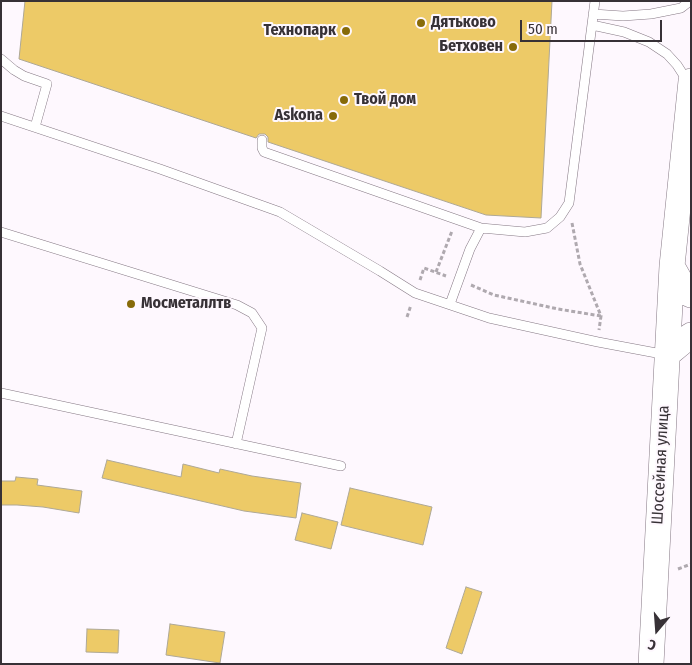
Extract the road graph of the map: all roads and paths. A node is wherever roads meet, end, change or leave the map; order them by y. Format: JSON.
{"nodes":[{"id":1,"x":595,"y":1,"type":"edge"},
{"id":2,"x":690,"y":1,"type":"edge"},
{"id":3,"x":593,"y":14,"type":"junction"},
{"id":4,"x":592,"y":25,"type":"junction"},
{"id":5,"x":1,"y":58,"type":"edge"},
{"id":6,"x":691,"y":81,"type":"edge"},
{"id":7,"x":690,"y":85,"type":"edge"},
{"id":8,"x":1,"y":116,"type":"edge"},
{"id":9,"x":35,"y":127,"type":"junction"},
{"id":10,"x":262,"y":140,"type":"dead end"},
{"id":11,"x":568,"y":203,"type":"junction"},
{"id":12,"x":456,"y":219,"type":"junction"},
{"id":13,"x":481,"y":228,"type":"junction"},
{"id":14,"x":1,"y":232,"type":"edge"},
{"id":15,"x":672,"y":266,"type":"junction"},
{"id":16,"x":436,"y":272,"type":"dead end"},
{"id":17,"x":494,"y":295,"type":"dead end"},
{"id":18,"x":691,"y":295,"type":"edge"},
{"id":19,"x":450,"y":304,"type":"junction"},
{"id":20,"x":691,"y":335,"type":"edge"},
{"id":21,"x":667,"y":355,"type":"junction"},
{"id":22,"x":1,"y":393,"type":"edge"},
{"id":23,"x":236,"y":444,"type":"junction"},
{"id":24,"x":341,"y":466,"type":"dead end"},
{"id":25,"x":651,"y":664,"type":"edge"}],
"edges":[{"from":1,"to":3,"type":"lane"},
{"from":2,"to":3,"type":"lane"},
{"from":3,"to":4,"type":"lane"},
{"from":4,"to":7,"type":"lane"},
{"from":4,"to":11,"type":"lane"},
{"from":5,"to":9,"type":"lane"},
{"from":6,"to":7,"type":"street","name":"Шоссейная улица"},
{"from":7,"to":15,"type":"street","name":"Шоссейная улица"},
{"from":8,"to":9,"type":"lane"},
{"from":9,"to":19,"type":"lane"},
{"from":10,"to":12,"type":"lane"},
{"from":11,"to":13,"type":"lane"},
{"from":11,"to":17,"type":"path"},
{"from":12,"to":13,"type":"lane"},
{"from":12,"to":16,"type":"path"},
{"from":13,"to":19,"type":"lane"},
{"from":14,"to":23,"type":"lane"},
{"from":15,"to":18,"type":"street"},
{"from":15,"to":21,"type":"street","name":"Шоссейная улица"},
{"from":19,"to":21,"type":"lane"},
{"from":20,"to":21,"type":"street"},
{"from":21,"to":25,"type":"street","name":"Шоссейная улица"},
{"from":22,"to":23,"type":"lane"},
{"from":23,"to":24,"type":"lane"}]}
